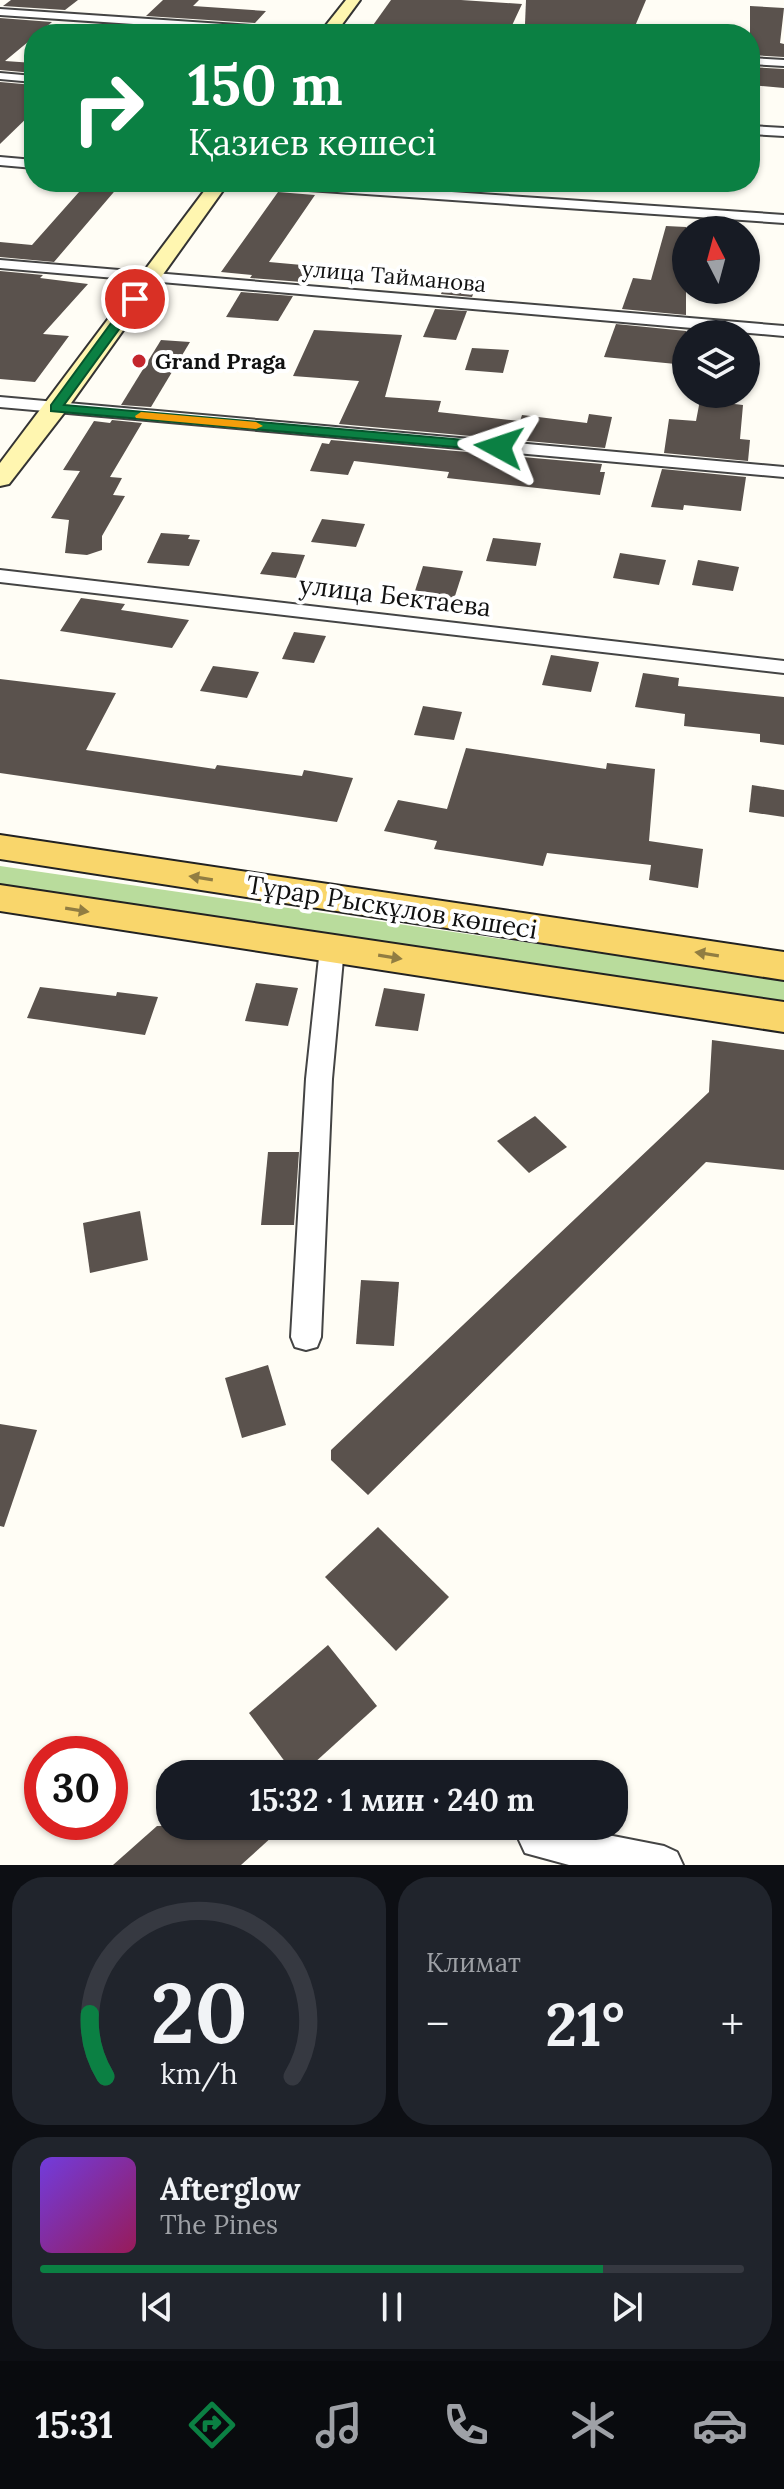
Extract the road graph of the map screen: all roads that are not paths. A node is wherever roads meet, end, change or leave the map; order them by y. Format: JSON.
{"nodes":[{"id":1,"x":353,"y":0,"type":"edge"},
{"id":2,"x":0,"y":12,"type":"edge"},
{"id":3,"x":178,"y":24,"type":"edge"},
{"id":4,"x":335,"y":24,"type":"edge"},
{"id":5,"x":760,"y":62,"type":"edge"},
{"id":6,"x":784,"y":63,"type":"edge"},
{"id":7,"x":0,"y":76,"type":"edge"},
{"id":8,"x":24,"y":78,"type":"edge"},
{"id":9,"x":760,"y":131,"type":"edge"},
{"id":10,"x":784,"y":132,"type":"edge"},
{"id":11,"x":0,"y":161,"type":"edge"},
{"id":12,"x":24,"y":163,"type":"edge"},
{"id":13,"x":213,"y":192,"type":"edge"},
{"id":14,"x":394,"y":192,"type":"edge"},
{"id":15,"x":784,"y":219,"type":"edge"},
{"id":16,"x":0,"y":264,"type":"edge"},
{"id":17,"x":151,"y":277,"type":"junction"},
{"id":18,"x":784,"y":331,"type":"edge"},
{"id":19,"x":0,"y":402,"type":"edge"},
{"id":20,"x":56,"y":408,"type":"junction"},
{"id":21,"x":784,"y":472,"type":"edge"},
{"id":22,"x":0,"y":479,"type":"edge"},
{"id":23,"x":0,"y":576,"type":"edge"},
{"id":24,"x":784,"y":667,"type":"edge"},
{"id":25,"x":0,"y":847,"type":"edge"},
{"id":26,"x":0,"y":898,"type":"edge"},
{"id":27,"x":332,"y":948,"type":"junction"},
{"id":28,"x":784,"y":966,"type":"edge"},
{"id":29,"x":784,"y":1017,"type":"edge"},
{"id":30,"x":306,"y":1337,"type":"dead end"},
{"id":31,"x":538,"y":1840,"type":"dead end"},
{"id":32,"x":664,"y":1865,"type":"edge"}],
"edges":[{"from":1,"to":4,"type":"street"},
{"from":2,"to":3,"type":"street"},
{"from":5,"to":6,"type":"street"},
{"from":7,"to":8,"type":"street"},
{"from":9,"to":10,"type":"street"},
{"from":11,"to":12,"type":"street"},
{"from":13,"to":17,"type":"street"},
{"from":14,"to":15,"type":"street"},
{"from":16,"to":17,"type":"street","name":"улица Тайманова"},
{"from":17,"to":18,"type":"street","name":"улица Тайманова"},
{"from":17,"to":20,"type":"street"},
{"from":19,"to":20,"type":"street"},
{"from":20,"to":21,"type":"street"},
{"from":20,"to":22,"type":"street"},
{"from":23,"to":24,"type":"street","name":"улица Бектаева"},
{"from":28,"to":25,"type":"main road","name":"Тұрар Рыскұлов көшесі","one_way":true},
{"from":26,"to":27,"type":"main road","name":"Тұрар Рыскұлов көшесі","one_way":true},
{"from":27,"to":29,"type":"main road","name":"Тұрар Рыскұлов көшесі","one_way":true},
{"from":27,"to":30,"type":"street"},
{"from":31,"to":32,"type":"street"}]}
